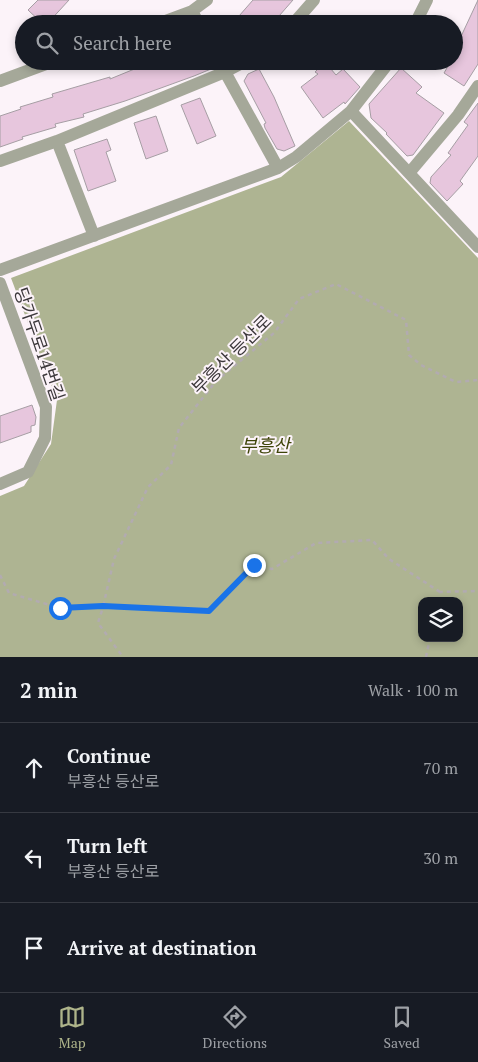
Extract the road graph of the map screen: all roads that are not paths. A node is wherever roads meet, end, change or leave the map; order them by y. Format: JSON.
{"nodes":[{"id":1,"x":207,"y":0,"type":"edge"},
{"id":2,"x":314,"y":0,"type":"edge"},
{"id":3,"x":428,"y":0,"type":"edge"},
{"id":4,"x":192,"y":11,"type":"junction"},
{"id":5,"x":181,"y":15,"type":"edge"},
{"id":6,"x":194,"y":15,"type":"edge"},
{"id":7,"x":301,"y":15,"type":"edge"},
{"id":8,"x":420,"y":15,"type":"edge"},
{"id":9,"x":30,"y":70,"type":"edge"},
{"id":10,"x":215,"y":70,"type":"edge"},
{"id":11,"x":224,"y":70,"type":"edge"},
{"id":12,"x":383,"y":70,"type":"edge"},
{"id":13,"x":0,"y":81,"type":"edge"},
{"id":14,"x":478,"y":86,"type":"edge"},
{"id":15,"x":351,"y":110,"type":"junction"},
{"id":16,"x":57,"y":141,"type":"junction"},
{"id":17,"x":0,"y":161,"type":"edge"},
{"id":18,"x":278,"y":168,"type":"junction"},
{"id":19,"x":410,"y":172,"type":"junction"},
{"id":20,"x":94,"y":236,"type":"junction"},
{"id":21,"x":476,"y":240,"type":"edge"},
{"id":22,"x":0,"y":270,"type":"edge"},
{"id":23,"x":0,"y":284,"type":"edge"},
{"id":24,"x":0,"y":484,"type":"edge"}],
"edges":[{"from":1,"to":4,"type":"street"},
{"from":2,"to":7,"type":"street"},
{"from":3,"to":8,"type":"street"},
{"from":4,"to":5,"type":"street"},
{"from":4,"to":6,"type":"street"},
{"from":9,"to":13,"type":"street"},
{"from":10,"to":16,"type":"street"},
{"from":11,"to":18,"type":"street"},
{"from":12,"to":15,"type":"street"},
{"from":14,"to":19,"type":"street"},
{"from":15,"to":18,"type":"street"},
{"from":15,"to":19,"type":"street"},
{"from":16,"to":17,"type":"street"},
{"from":16,"to":20,"type":"street"},
{"from":18,"to":20,"type":"street"},
{"from":19,"to":21,"type":"street"},
{"from":20,"to":22,"type":"street"},
{"from":23,"to":24,"type":"street","name":"당가두로14번길"}]}
